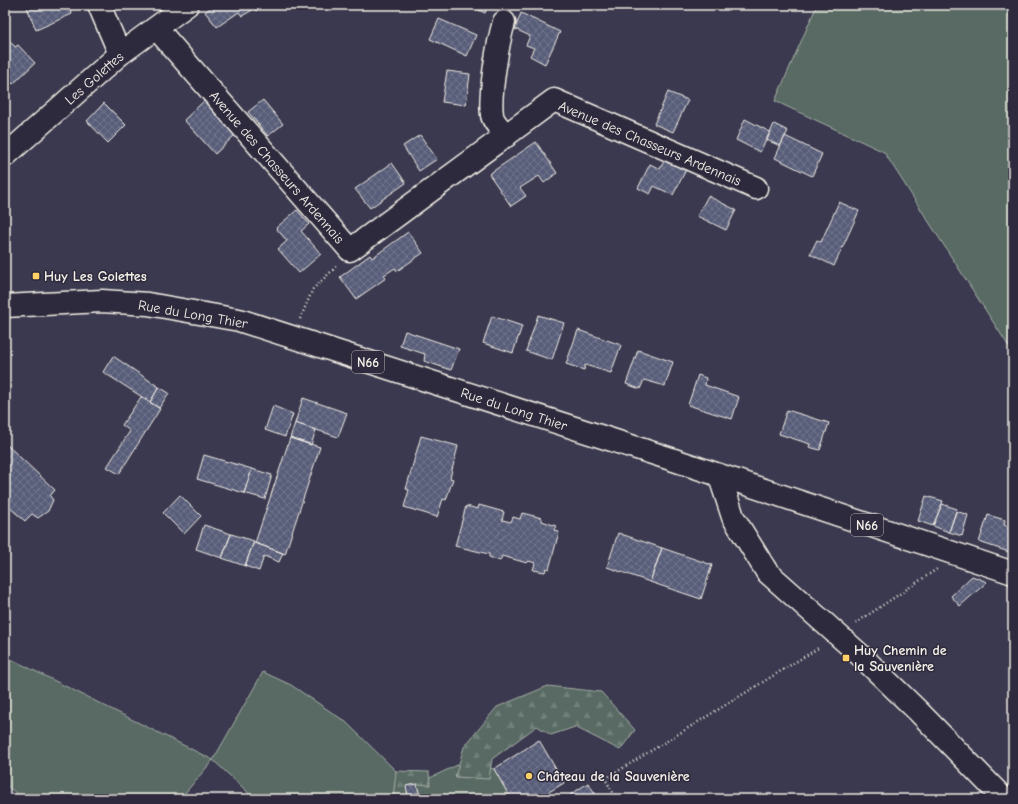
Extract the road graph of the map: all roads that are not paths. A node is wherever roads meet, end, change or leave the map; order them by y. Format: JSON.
{"nodes":[{"id":1,"x":99,"y":5,"type":"edge"},
{"id":2,"x":187,"y":5,"type":"edge"},
{"id":3,"x":504,"y":22,"type":"dead end"},
{"id":4,"x":157,"y":29,"type":"junction"},
{"id":5,"x":120,"y":54,"type":"junction"},
{"id":6,"x":506,"y":136,"type":"junction"},
{"id":7,"x":5,"y":156,"type":"edge"},
{"id":8,"x":756,"y":188,"type":"dead end"},
{"id":9,"x":5,"y":306,"type":"edge"},
{"id":10,"x":720,"y":477,"type":"junction"},
{"id":11,"x":1013,"y":573,"type":"edge"},
{"id":12,"x":1004,"y":799,"type":"edge"}],
"edges":[{"from":1,"to":5,"type":"street"},
{"from":2,"to":4,"type":"street","name":"Les Golettes"},
{"from":3,"to":6,"type":"street"},
{"from":4,"to":5,"type":"street","name":"Les Golettes"},
{"from":4,"to":6,"type":"street","name":"Avenue des Chasseurs Ardennais"},
{"from":5,"to":7,"type":"street","name":"Les Golettes"},
{"from":6,"to":8,"type":"street","name":"Avenue des Chasseurs Ardennais"},
{"from":9,"to":10,"type":"street","name":"Rue du Long Thier","number":"N66"},
{"from":10,"to":11,"type":"street","name":"Rue du Long Thier","number":"N66"},
{"from":10,"to":12,"type":"street"}]}
